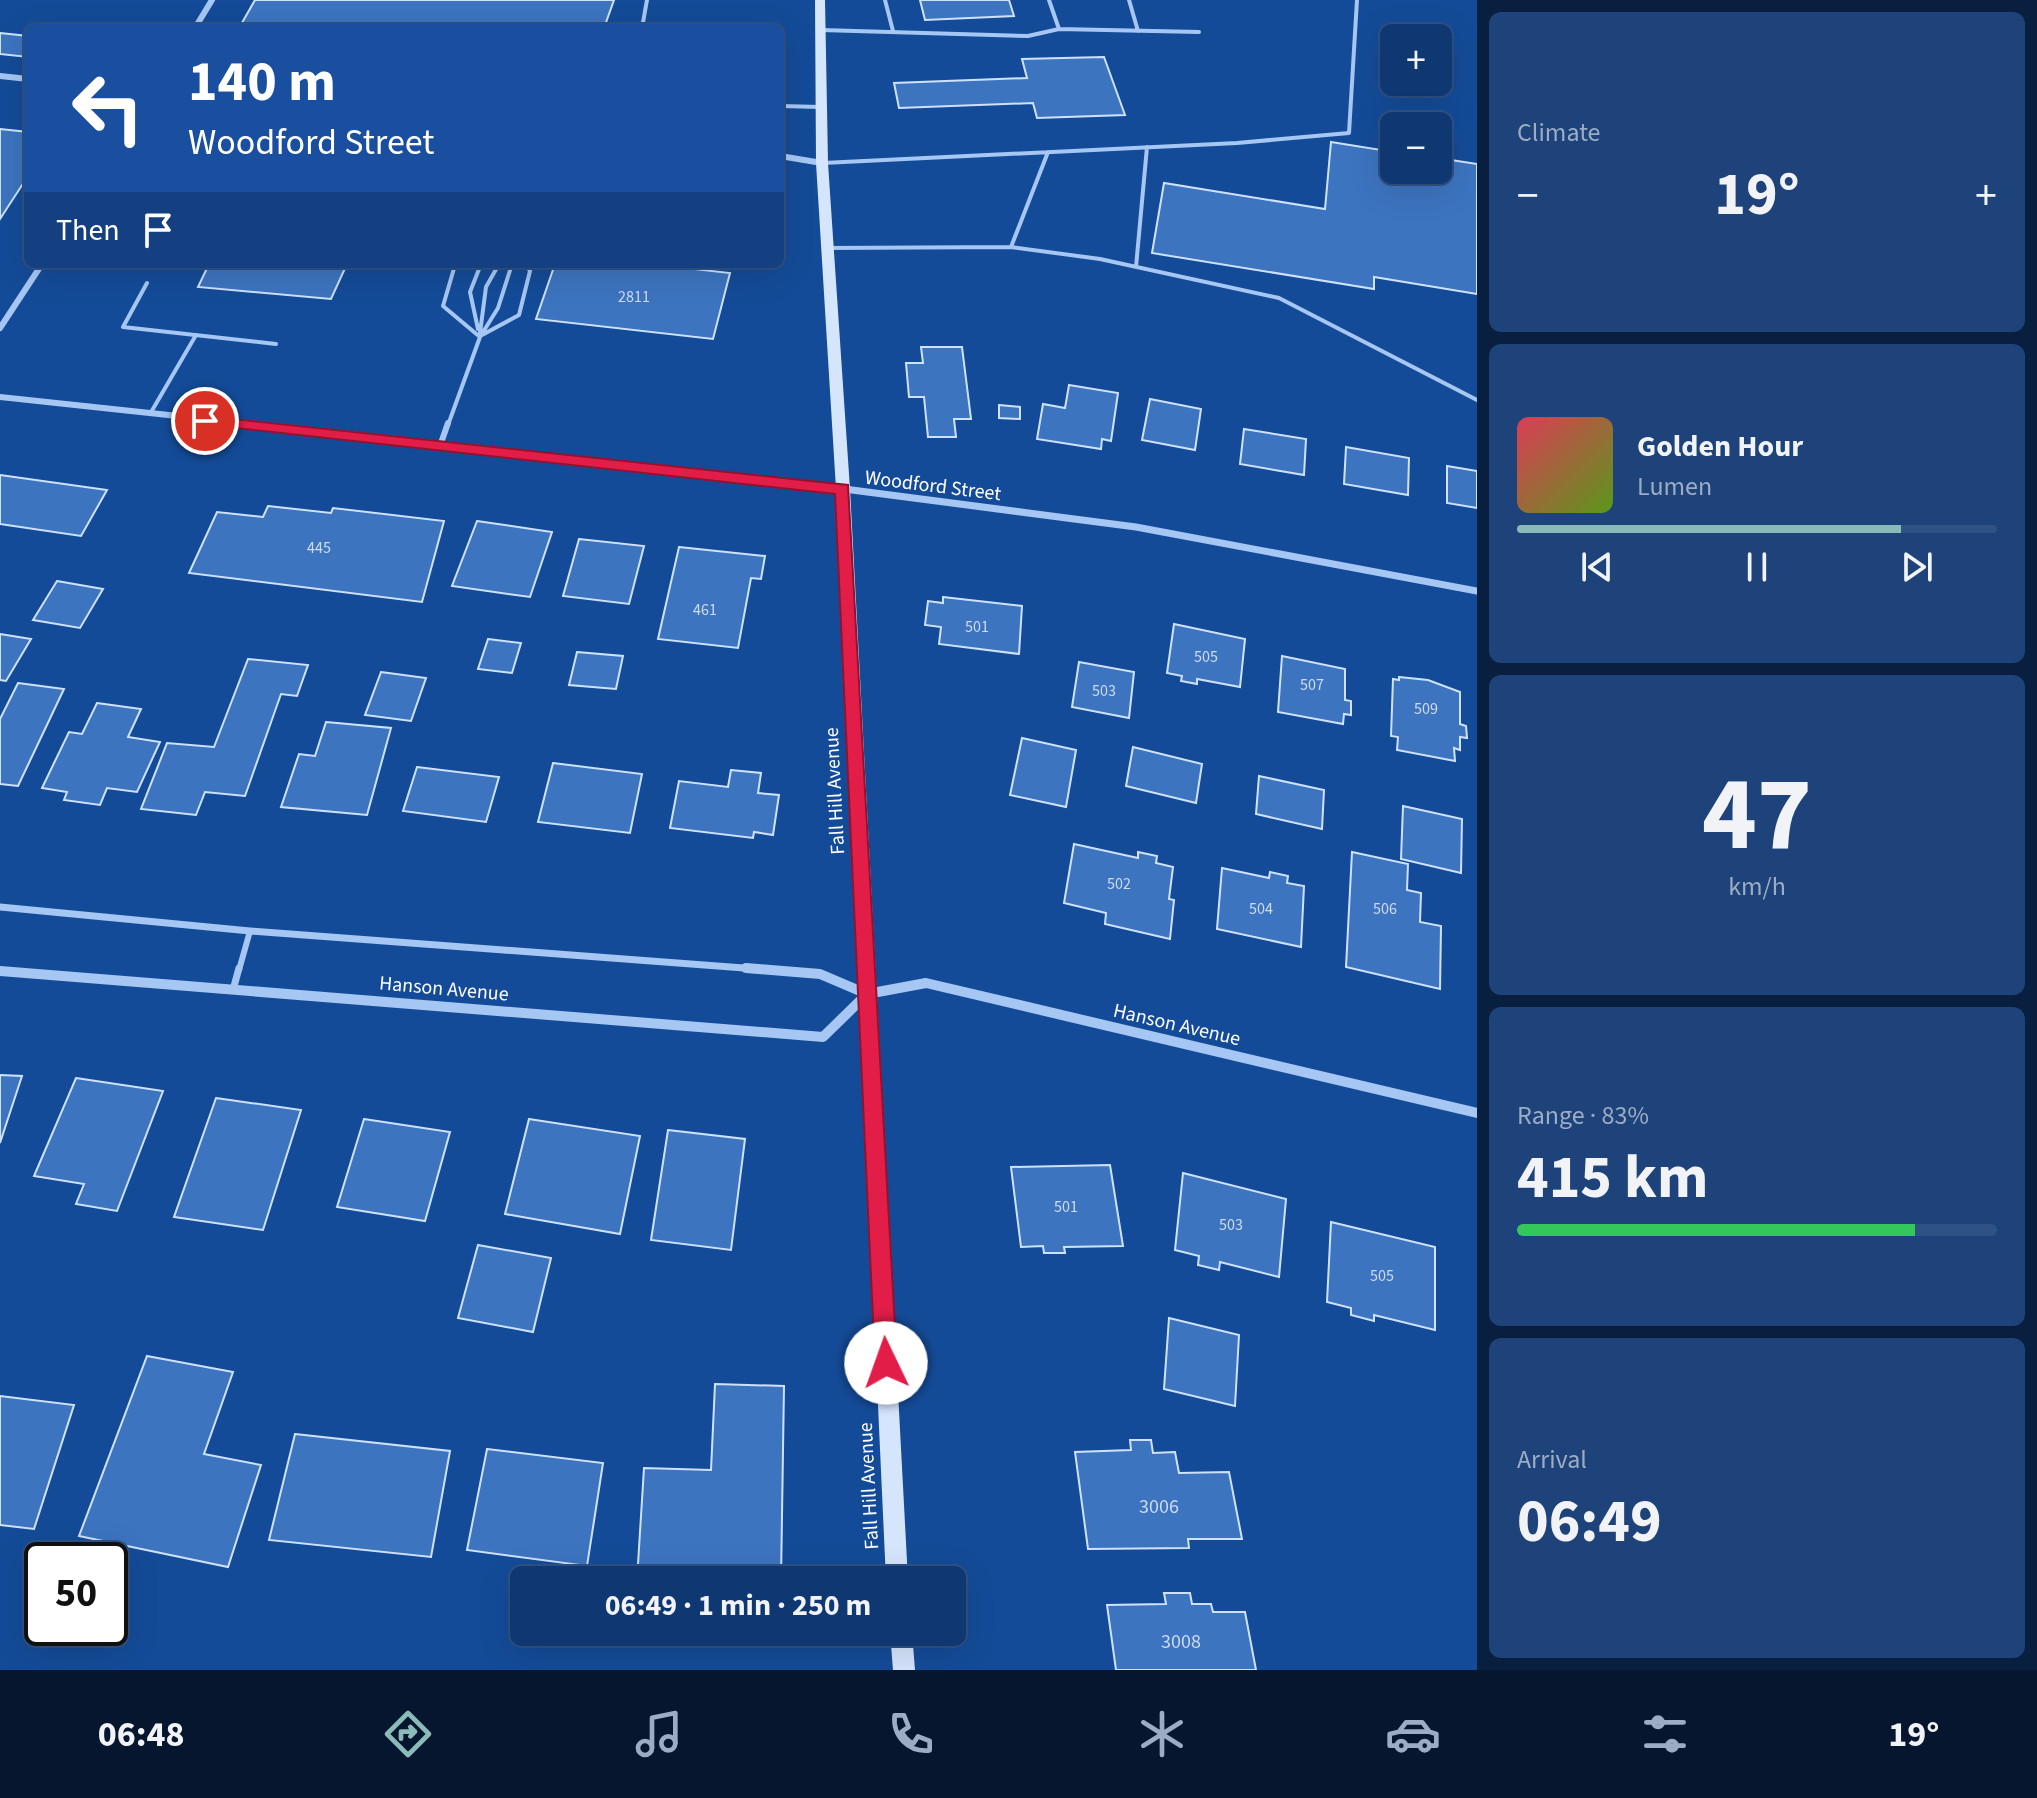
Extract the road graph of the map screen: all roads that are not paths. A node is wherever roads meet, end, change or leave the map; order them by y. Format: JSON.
{"nodes":[{"id":1,"x":212,"y":0,"type":"edge"},
{"id":2,"x":647,"y":0,"type":"edge"},
{"id":3,"x":820,"y":0,"type":"edge"},
{"id":4,"x":885,"y":0,"type":"edge"},
{"id":5,"x":1049,"y":0,"type":"edge"},
{"id":6,"x":1129,"y":0,"type":"edge"},
{"id":7,"x":1357,"y":0,"type":"edge"},
{"id":8,"x":197,"y":24,"type":"edge"},
{"id":9,"x":643,"y":24,"type":"edge"},
{"id":10,"x":1059,"y":29,"type":"junction"},
{"id":11,"x":821,"y":30,"type":"junction"},
{"id":12,"x":893,"y":31,"type":"junction"},
{"id":13,"x":1138,"y":31,"type":"junction"},
{"id":14,"x":1199,"y":32,"type":"dead end"},
{"id":15,"x":0,"y":76,"type":"edge"},
{"id":16,"x":24,"y":79,"type":"edge"},
{"id":17,"x":784,"y":106,"type":"edge"},
{"id":18,"x":822,"y":107,"type":"junction"},
{"id":19,"x":1147,"y":147,"type":"junction"},
{"id":20,"x":1048,"y":152,"type":"junction"},
{"id":21,"x":784,"y":157,"type":"edge"},
{"id":22,"x":822,"y":163,"type":"junction"},
{"id":23,"x":1011,"y":247,"type":"junction"},
{"id":24,"x":827,"y":248,"type":"junction"},
{"id":25,"x":1136,"y":267,"type":"junction"},
{"id":26,"x":39,"y":268,"type":"edge"},
{"id":27,"x":454,"y":268,"type":"edge"},
{"id":28,"x":479,"y":268,"type":"edge"},
{"id":29,"x":494,"y":268,"type":"edge"},
{"id":30,"x":511,"y":268,"type":"edge"},
{"id":31,"x":528,"y":268,"type":"edge"},
{"id":32,"x":147,"y":283,"type":"dead end"},
{"id":33,"x":0,"y":328,"type":"edge"},
{"id":34,"x":196,"y":335,"type":"junction"},
{"id":35,"x":480,"y":337,"type":"junction"},
{"id":36,"x":276,"y":344,"type":"dead end"},
{"id":37,"x":0,"y":397,"type":"edge"},
{"id":38,"x":1477,"y":400,"type":"edge"},
{"id":39,"x":150,"y":414,"type":"junction"},
{"id":40,"x":440,"y":446,"type":"junction"},
{"id":41,"x":843,"y":489,"type":"junction"},
{"id":42,"x":1477,"y":591,"type":"edge"},
{"id":43,"x":0,"y":907,"type":"edge"},
{"id":44,"x":250,"y":931,"type":"junction"},
{"id":45,"x":0,"y":971,"type":"edge"},
{"id":46,"x":233,"y":990,"type":"junction"},
{"id":47,"x":867,"y":994,"type":"junction"},
{"id":48,"x":1477,"y":1113,"type":"edge"},
{"id":49,"x":896,"y":1566,"type":"edge"},
{"id":50,"x":902,"y":1646,"type":"edge"},
{"id":51,"x":904,"y":1670,"type":"edge"}],
"edges":[{"from":1,"to":8,"type":"street"},
{"from":2,"to":9,"type":"lane"},
{"from":3,"to":11,"type":"main road","name":"Fall Hill Avenue"},
{"from":4,"to":12,"type":"lane"},
{"from":5,"to":10,"type":"lane"},
{"from":6,"to":13,"type":"lane"},
{"from":7,"to":19,"type":"lane"},
{"from":10,"to":12,"type":"lane"},
{"from":10,"to":13,"type":"lane"},
{"from":11,"to":12,"type":"lane"},
{"from":11,"to":18,"type":"main road","name":"Fall Hill Avenue"},
{"from":13,"to":14,"type":"lane"},
{"from":15,"to":16,"type":"street"},
{"from":17,"to":18,"type":"lane"},
{"from":18,"to":22,"type":"main road","name":"Fall Hill Avenue"},
{"from":19,"to":20,"type":"lane"},
{"from":19,"to":25,"type":"lane"},
{"from":20,"to":22,"type":"lane"},
{"from":20,"to":23,"type":"lane"},
{"from":21,"to":22,"type":"street"},
{"from":22,"to":24,"type":"main road","name":"Fall Hill Avenue"},
{"from":23,"to":24,"type":"lane"},
{"from":23,"to":25,"type":"lane"},
{"from":24,"to":41,"type":"main road","name":"Fall Hill Avenue"},
{"from":25,"to":38,"type":"lane"},
{"from":26,"to":33,"type":"street"},
{"from":27,"to":35,"type":"lane"},
{"from":28,"to":35,"type":"lane"},
{"from":29,"to":35,"type":"lane"},
{"from":30,"to":35,"type":"lane"},
{"from":31,"to":35,"type":"lane"},
{"from":32,"to":34,"type":"lane"},
{"from":34,"to":36,"type":"lane"},
{"from":34,"to":39,"type":"lane"},
{"from":35,"to":40,"type":"lane"},
{"from":37,"to":39,"type":"street","name":"Woodford Street"},
{"from":39,"to":40,"type":"street","name":"Woodford Street"},
{"from":40,"to":41,"type":"street","name":"Woodford Street"},
{"from":41,"to":42,"type":"street","name":"Woodford Street"},
{"from":41,"to":47,"type":"main road","name":"Fall Hill Avenue"},
{"from":43,"to":44,"type":"street","name":"Hanson Avenue"},
{"from":44,"to":46,"type":"lane"},
{"from":44,"to":47,"type":"street","name":"Hanson Avenue"},
{"from":45,"to":46,"type":"street","name":"Hanson Avenue"},
{"from":46,"to":47,"type":"street","name":"Hanson Avenue"},
{"from":47,"to":48,"type":"street","name":"Hanson Avenue"},
{"from":47,"to":49,"type":"main road","name":"Fall Hill Avenue"},
{"from":50,"to":51,"type":"main road"}]}
